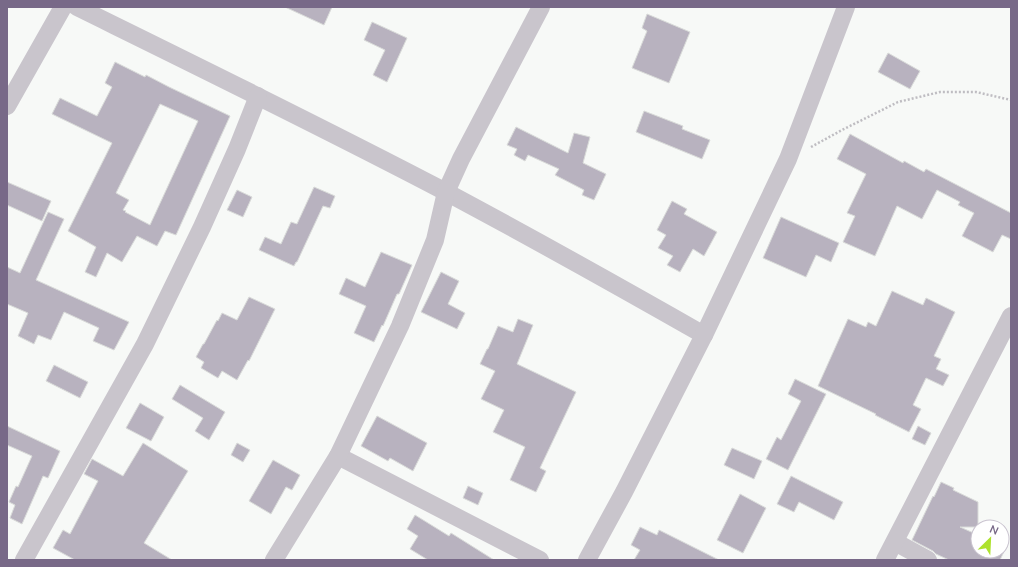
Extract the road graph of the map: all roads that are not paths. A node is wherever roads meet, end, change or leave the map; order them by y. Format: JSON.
{"nodes":[{"id":1,"x":63,"y":7,"type":"edge"},
{"id":2,"x":77,"y":7,"type":"edge"},
{"id":3,"x":541,"y":7,"type":"edge"},
{"id":4,"x":846,"y":7,"type":"edge"},
{"id":5,"x":258,"y":96,"type":"junction"},
{"id":6,"x":7,"y":106,"type":"edge"},
{"id":7,"x":446,"y":192,"type":"junction"},
{"id":8,"x":1011,"y":316,"type":"edge"},
{"id":9,"x":704,"y":335,"type":"junction"},
{"id":10,"x":338,"y":456,"type":"junction"},
{"id":11,"x":895,"y":542,"type":"junction"},
{"id":12,"x":24,"y":560,"type":"edge"},
{"id":13,"x":274,"y":560,"type":"edge"},
{"id":14,"x":540,"y":560,"type":"edge"},
{"id":15,"x":587,"y":560,"type":"edge"},
{"id":16,"x":885,"y":560,"type":"edge"},
{"id":17,"x":928,"y":560,"type":"edge"}],
"edges":[{"from":1,"to":6,"type":"street"},
{"from":2,"to":5,"type":"street"},
{"from":3,"to":7,"type":"street"},
{"from":4,"to":9,"type":"street"},
{"from":5,"to":7,"type":"street"},
{"from":5,"to":12,"type":"street"},
{"from":7,"to":9,"type":"street"},
{"from":7,"to":10,"type":"street"},
{"from":8,"to":11,"type":"street"},
{"from":9,"to":15,"type":"street"},
{"from":10,"to":13,"type":"street"},
{"from":10,"to":14,"type":"street"},
{"from":11,"to":16,"type":"street"},
{"from":11,"to":17,"type":"street"}]}
